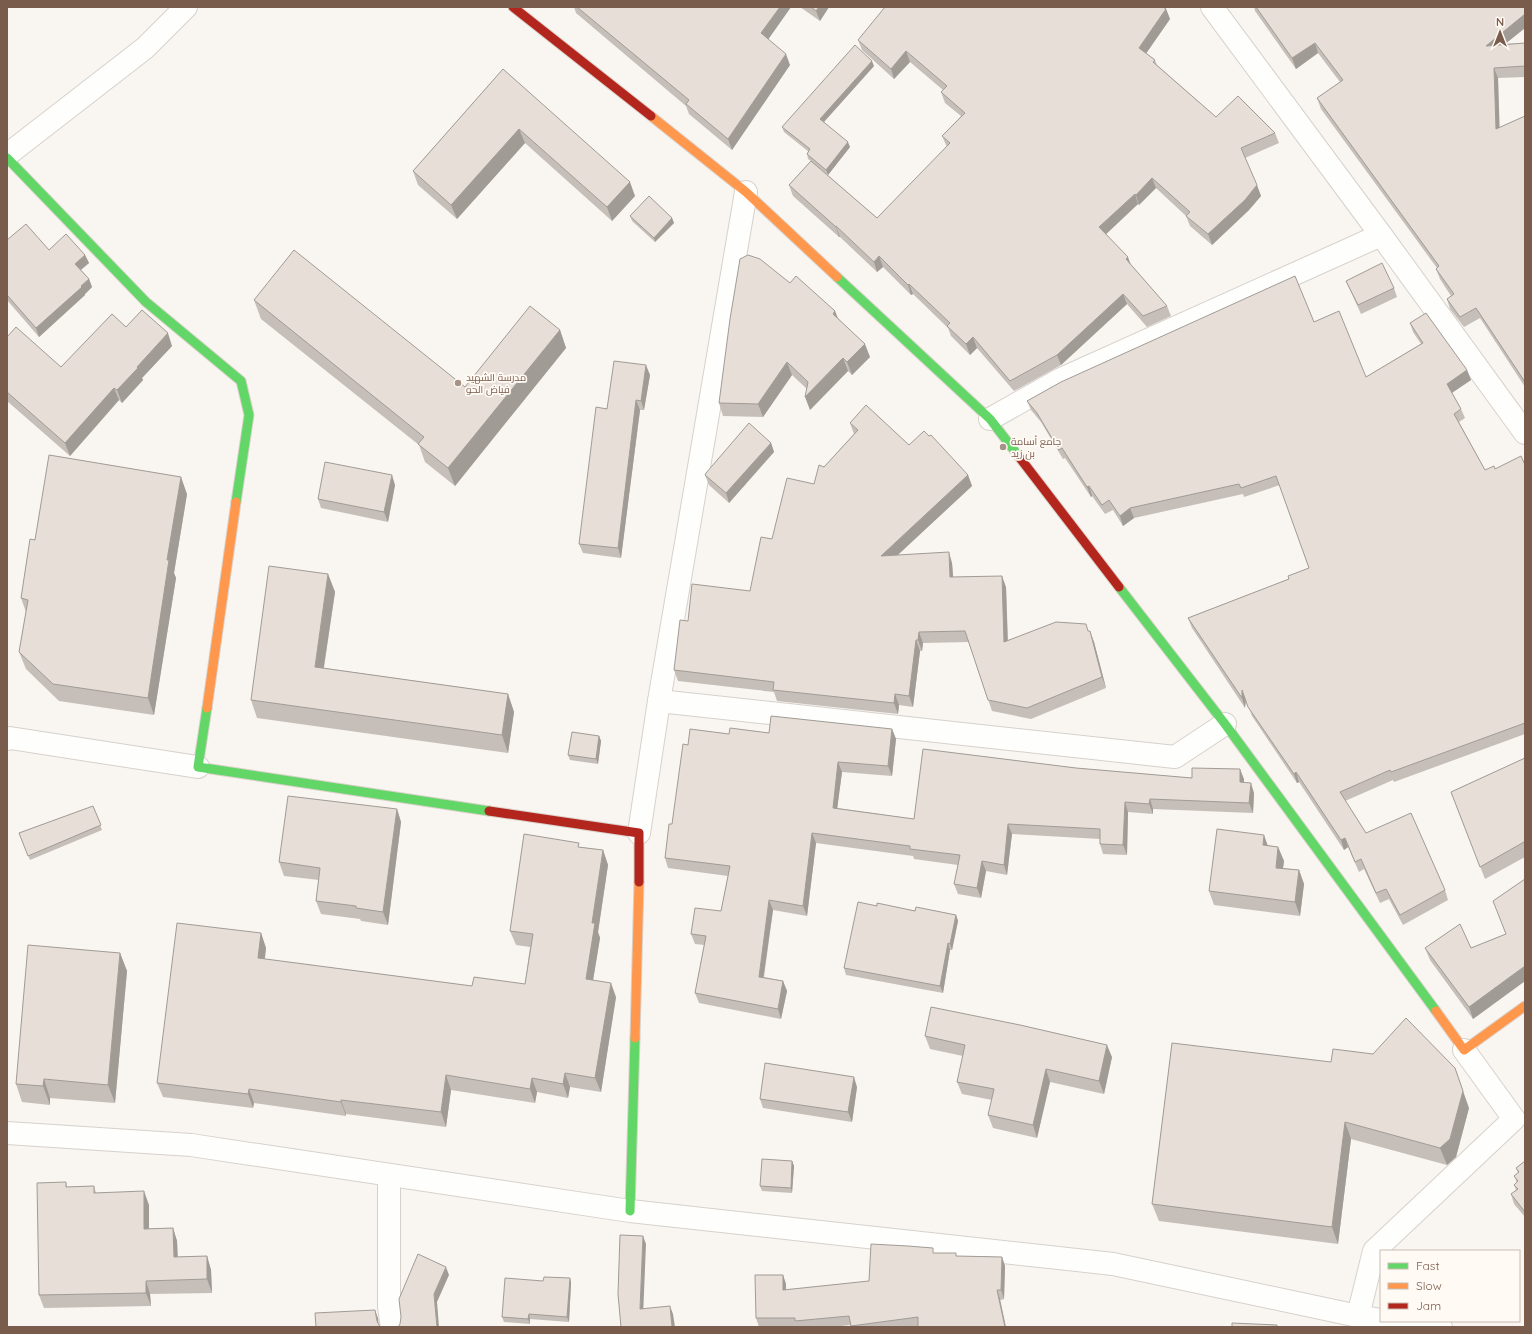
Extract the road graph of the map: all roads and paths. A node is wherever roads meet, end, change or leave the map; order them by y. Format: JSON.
{"nodes":[{"id":1,"x":186,"y":7,"type":"edge"},
{"id":2,"x":513,"y":7,"type":"edge"},
{"id":3,"x":1212,"y":7,"type":"edge"},
{"id":4,"x":7,"y":156,"type":"edge"},
{"id":5,"x":746,"y":192,"type":"junction"},
{"id":6,"x":1381,"y":235,"type":"junction"},
{"id":7,"x":990,"y":419,"type":"junction"},
{"id":8,"x":1525,"y":433,"type":"edge"},
{"id":9,"x":659,"y":701,"type":"junction"},
{"id":10,"x":1225,"y":724,"type":"junction"},
{"id":11,"x":7,"y":739,"type":"edge"},
{"id":12,"x":198,"y":767,"type":"junction"},
{"id":13,"x":639,"y":833,"type":"junction"},
{"id":14,"x":1525,"y":1006,"type":"edge"},
{"id":15,"x":1464,"y":1050,"type":"junction"},
{"id":16,"x":7,"y":1133,"type":"edge"},
{"id":17,"x":389,"y":1175,"type":"junction"},
{"id":18,"x":630,"y":1211,"type":"junction"},
{"id":19,"x":1358,"y":1316,"type":"junction"},
{"id":20,"x":1380,"y":1320,"type":"edge"},
{"id":21,"x":1399,"y":1322,"type":"edge"},
{"id":22,"x":392,"y":1327,"type":"edge"},
{"id":23,"x":1441,"y":1327,"type":"edge"}],
"edges":[{"from":1,"to":4,"type":"street"},
{"from":2,"to":5,"type":"street"},
{"from":3,"to":6,"type":"street"},
{"from":4,"to":12,"type":"street"},
{"from":5,"to":7,"type":"street"},
{"from":5,"to":9,"type":"street"},
{"from":6,"to":7,"type":"street"},
{"from":6,"to":8,"type":"street"},
{"from":7,"to":10,"type":"street"},
{"from":9,"to":10,"type":"street"},
{"from":9,"to":13,"type":"street"},
{"from":10,"to":15,"type":"street"},
{"from":11,"to":12,"type":"street"},
{"from":12,"to":13,"type":"street"},
{"from":13,"to":18,"type":"street"},
{"from":14,"to":15,"type":"street"},
{"from":15,"to":19,"type":"street"},
{"from":16,"to":17,"type":"street"},
{"from":17,"to":18,"type":"street"},
{"from":17,"to":22,"type":"street"},
{"from":18,"to":19,"type":"street"},
{"from":19,"to":20,"type":"street"},
{"from":21,"to":23,"type":"street"}]}
